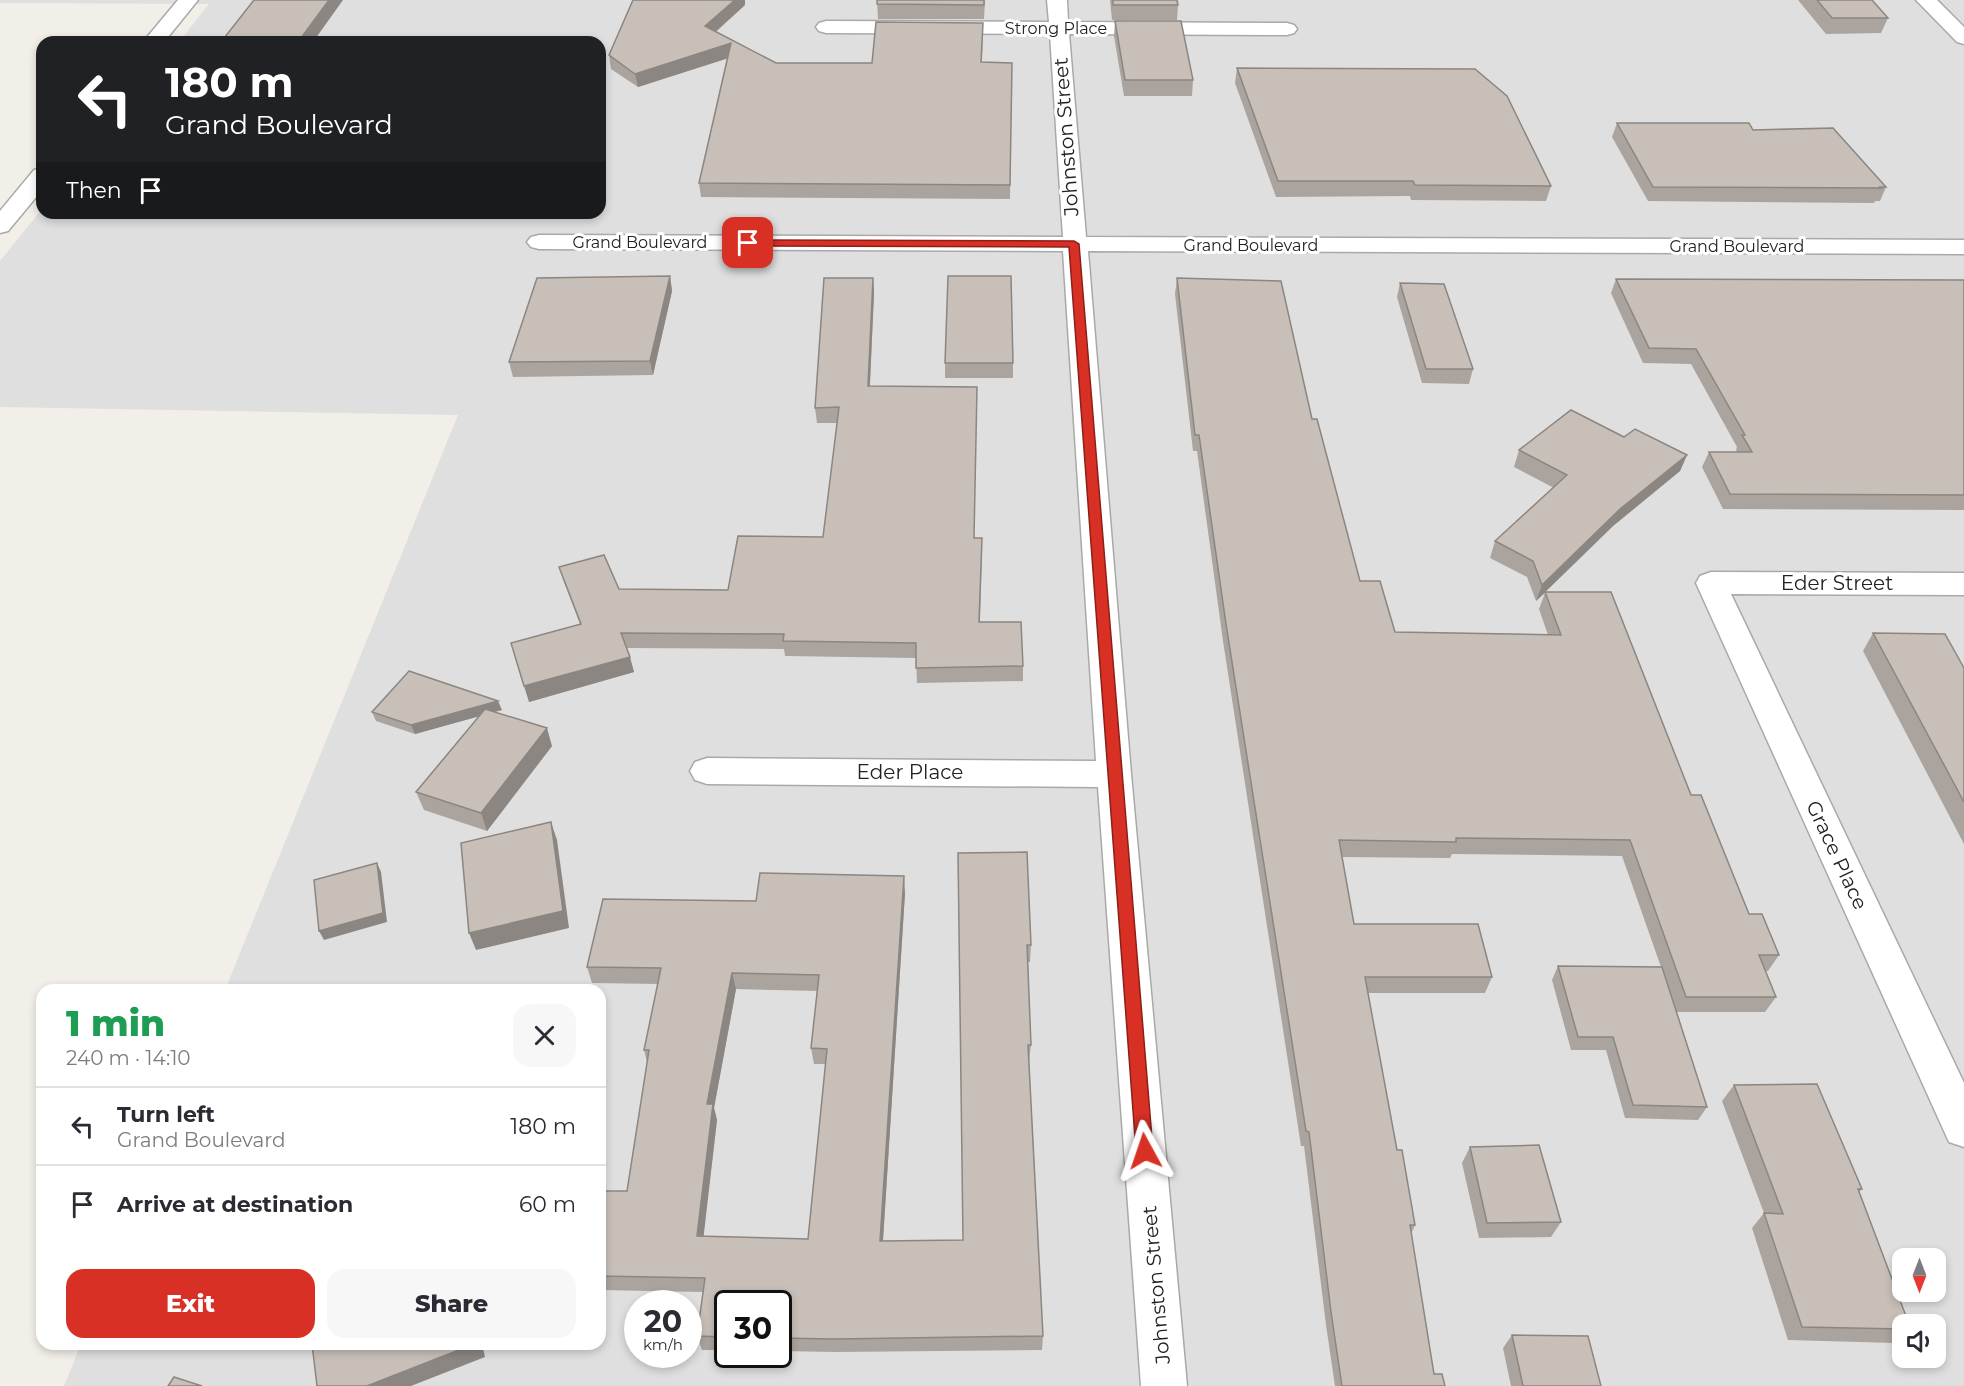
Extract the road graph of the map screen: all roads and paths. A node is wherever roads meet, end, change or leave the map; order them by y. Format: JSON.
{"nodes":[{"id":1,"x":188,"y":0,"type":"edge"},
{"id":2,"x":1926,"y":0,"type":"edge"},
{"id":3,"x":1058,"y":14,"type":"edge"},
{"id":4,"x":1955,"y":20,"type":"edge"},
{"id":5,"x":826,"y":27,"type":"dead end"},
{"id":6,"x":1287,"y":29,"type":"dead end"},
{"id":7,"x":158,"y":36,"type":"edge"},
{"id":8,"x":1964,"y":38,"type":"edge"},
{"id":9,"x":36,"y":182,"type":"edge"},
{"id":10,"x":0,"y":226,"type":"edge"},
{"id":11,"x":539,"y":242,"type":"dead end"},
{"id":12,"x":1074,"y":244,"type":"junction"},
{"id":13,"x":1964,"y":247,"type":"edge"},
{"id":14,"x":1711,"y":583,"type":"joint"},
{"id":15,"x":1964,"y":584,"type":"edge"},
{"id":16,"x":707,"y":771,"type":"dead end"},
{"id":17,"x":1114,"y":774,"type":"junction"},
{"id":18,"x":1964,"y":1128,"type":"edge"},
{"id":19,"x":1164,"y":1386,"type":"edge"}],
"edges":[{"from":1,"to":7,"type":"street"},
{"from":2,"to":4,"type":"street"},
{"from":3,"to":5,"type":"street","name":"Strong Place"},
{"from":3,"to":6,"type":"street","name":"Strong Place"},
{"from":3,"to":12,"type":"street","name":"Johnston Street"},
{"from":4,"to":8,"type":"street"},
{"from":9,"to":10,"type":"street"},
{"from":11,"to":12,"type":"street","name":"Grand Boulevard"},
{"from":12,"to":13,"type":"street","name":"Grand Boulevard"},
{"from":12,"to":17,"type":"street","name":"Johnston Street"},
{"from":14,"to":15,"type":"street","name":"Eder Street"},
{"from":14,"to":18,"type":"street","name":"Grace Place"},
{"from":16,"to":17,"type":"street","name":"Eder Place"},
{"from":17,"to":19,"type":"street","name":"Johnston Street"}]}
